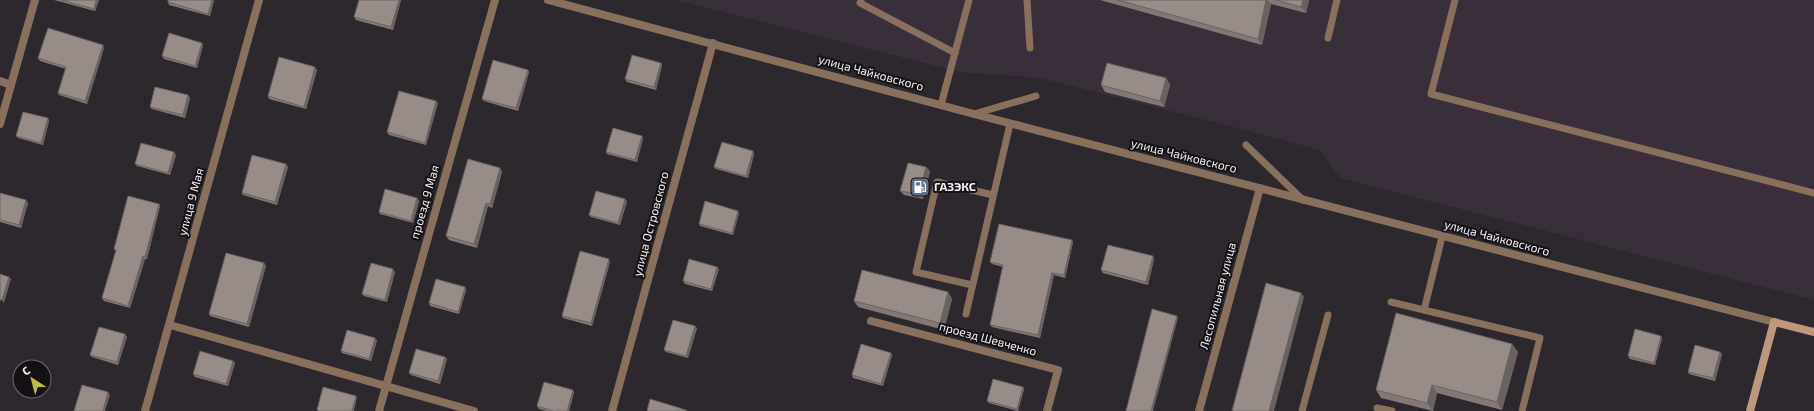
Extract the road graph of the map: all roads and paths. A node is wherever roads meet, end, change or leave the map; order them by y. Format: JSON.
{"nodes":[{"id":1,"x":35,"y":0,"type":"edge"},
{"id":2,"x":259,"y":0,"type":"edge"},
{"id":3,"x":494,"y":0,"type":"edge"},
{"id":4,"x":548,"y":0,"type":"edge"},
{"id":5,"x":860,"y":0,"type":"edge"},
{"id":6,"x":969,"y":0,"type":"edge"},
{"id":7,"x":1027,"y":0,"type":"edge"},
{"id":8,"x":1337,"y":0,"type":"edge"},
{"id":9,"x":1455,"y":0,"type":"edge"},
{"id":10,"x":1328,"y":38,"type":"dead end"},
{"id":11,"x":713,"y":43,"type":"junction"},
{"id":12,"x":1030,"y":48,"type":"dead end"},
{"id":13,"x":955,"y":53,"type":"junction"},
{"id":14,"x":0,"y":81,"type":"edge"},
{"id":15,"x":11,"y":85,"type":"junction"},
{"id":16,"x":1036,"y":96,"type":"dead end"},
{"id":17,"x":941,"y":105,"type":"junction"},
{"id":18,"x":974,"y":114,"type":"junction"},
{"id":19,"x":0,"y":124,"type":"edge"},
{"id":20,"x":1010,"y":124,"type":"junction"},
{"id":21,"x":1246,"y":145,"type":"dead end"},
{"id":22,"x":1260,"y":188,"type":"junction"},
{"id":23,"x":1814,"y":193,"type":"edge"},
{"id":24,"x":993,"y":195,"type":"junction"},
{"id":25,"x":1304,"y":201,"type":"junction"},
{"id":26,"x":1442,"y":237,"type":"junction"},
{"id":27,"x":972,"y":285,"type":"junction"},
{"id":28,"x":1390,"y":302,"type":"dead end"},
{"id":29,"x":1424,"y":310,"type":"junction"},
{"id":30,"x":966,"y":314,"type":"dead end"},
{"id":31,"x":1328,"y":315,"type":"dead end"},
{"id":32,"x":871,"y":321,"type":"dead end"},
{"id":33,"x":1774,"y":322,"type":"junction"},
{"id":34,"x":170,"y":325,"type":"junction"},
{"id":35,"x":1814,"y":332,"type":"edge"},
{"id":36,"x":386,"y":385,"type":"junction"},
{"id":37,"x":1377,"y":408,"type":"dead end"},
{"id":38,"x":145,"y":411,"type":"edge"},
{"id":39,"x":379,"y":411,"type":"edge"},
{"id":40,"x":474,"y":411,"type":"edge"},
{"id":41,"x":612,"y":411,"type":"edge"},
{"id":42,"x":1047,"y":411,"type":"edge"},
{"id":43,"x":1199,"y":411,"type":"edge"},
{"id":44,"x":1302,"y":411,"type":"edge"},
{"id":45,"x":1392,"y":411,"type":"edge"},
{"id":46,"x":1522,"y":411,"type":"edge"},
{"id":47,"x":1750,"y":411,"type":"edge"}],
"edges":[{"from":1,"to":15,"type":"street"},
{"from":2,"to":34,"type":"street","name":"улица 9 Мая"},
{"from":3,"to":36,"type":"street","name":"проезд 9 Мая"},
{"from":4,"to":11,"type":"street","name":"улица Чайковского"},
{"from":5,"to":13,"type":"lane"},
{"from":6,"to":13,"type":"lane"},
{"from":7,"to":12,"type":"lane"},
{"from":8,"to":10,"type":"lane"},
{"from":9,"to":23,"type":"lane"},
{"from":11,"to":17,"type":"street","name":"улица Чайковского"},
{"from":11,"to":41,"type":"street","name":"улица Островского"},
{"from":13,"to":17,"type":"lane"},
{"from":14,"to":15,"type":"street"},
{"from":15,"to":19,"type":"street"},
{"from":16,"to":18,"type":"lane"},
{"from":17,"to":18,"type":"street","name":"улица Чайковского"},
{"from":18,"to":20,"type":"street","name":"улица Чайковского"},
{"from":20,"to":22,"type":"street","name":"улица Чайковского"},
{"from":20,"to":24,"type":"lane"},
{"from":21,"to":25,"type":"lane"},
{"from":22,"to":25,"type":"street","name":"улица Чайковского"},
{"from":22,"to":43,"type":"street","name":"Лесопильная улица"},
{"from":24,"to":27,"type":"lane"},
{"from":24,"to":27,"type":"lane"},
{"from":25,"to":26,"type":"street","name":"улица Чайковского"},
{"from":26,"to":29,"type":"lane"},
{"from":26,"to":33,"type":"street","name":"улица Чайковского"},
{"from":27,"to":30,"type":"lane"},
{"from":28,"to":29,"type":"lane"},
{"from":29,"to":46,"type":"lane"},
{"from":31,"to":44,"type":"lane"},
{"from":32,"to":42,"type":"street","name":"проезд Шевченко"},
{"from":33,"to":35,"type":"main road","name":"улица Чайковского"},
{"from":33,"to":47,"type":"main road"},
{"from":34,"to":36,"type":"street"},
{"from":34,"to":38,"type":"street","name":"улица 9 Мая"},
{"from":36,"to":39,"type":"street","name":"проезд 9 Мая"},
{"from":36,"to":40,"type":"street"},
{"from":37,"to":45,"type":"lane"}]}
